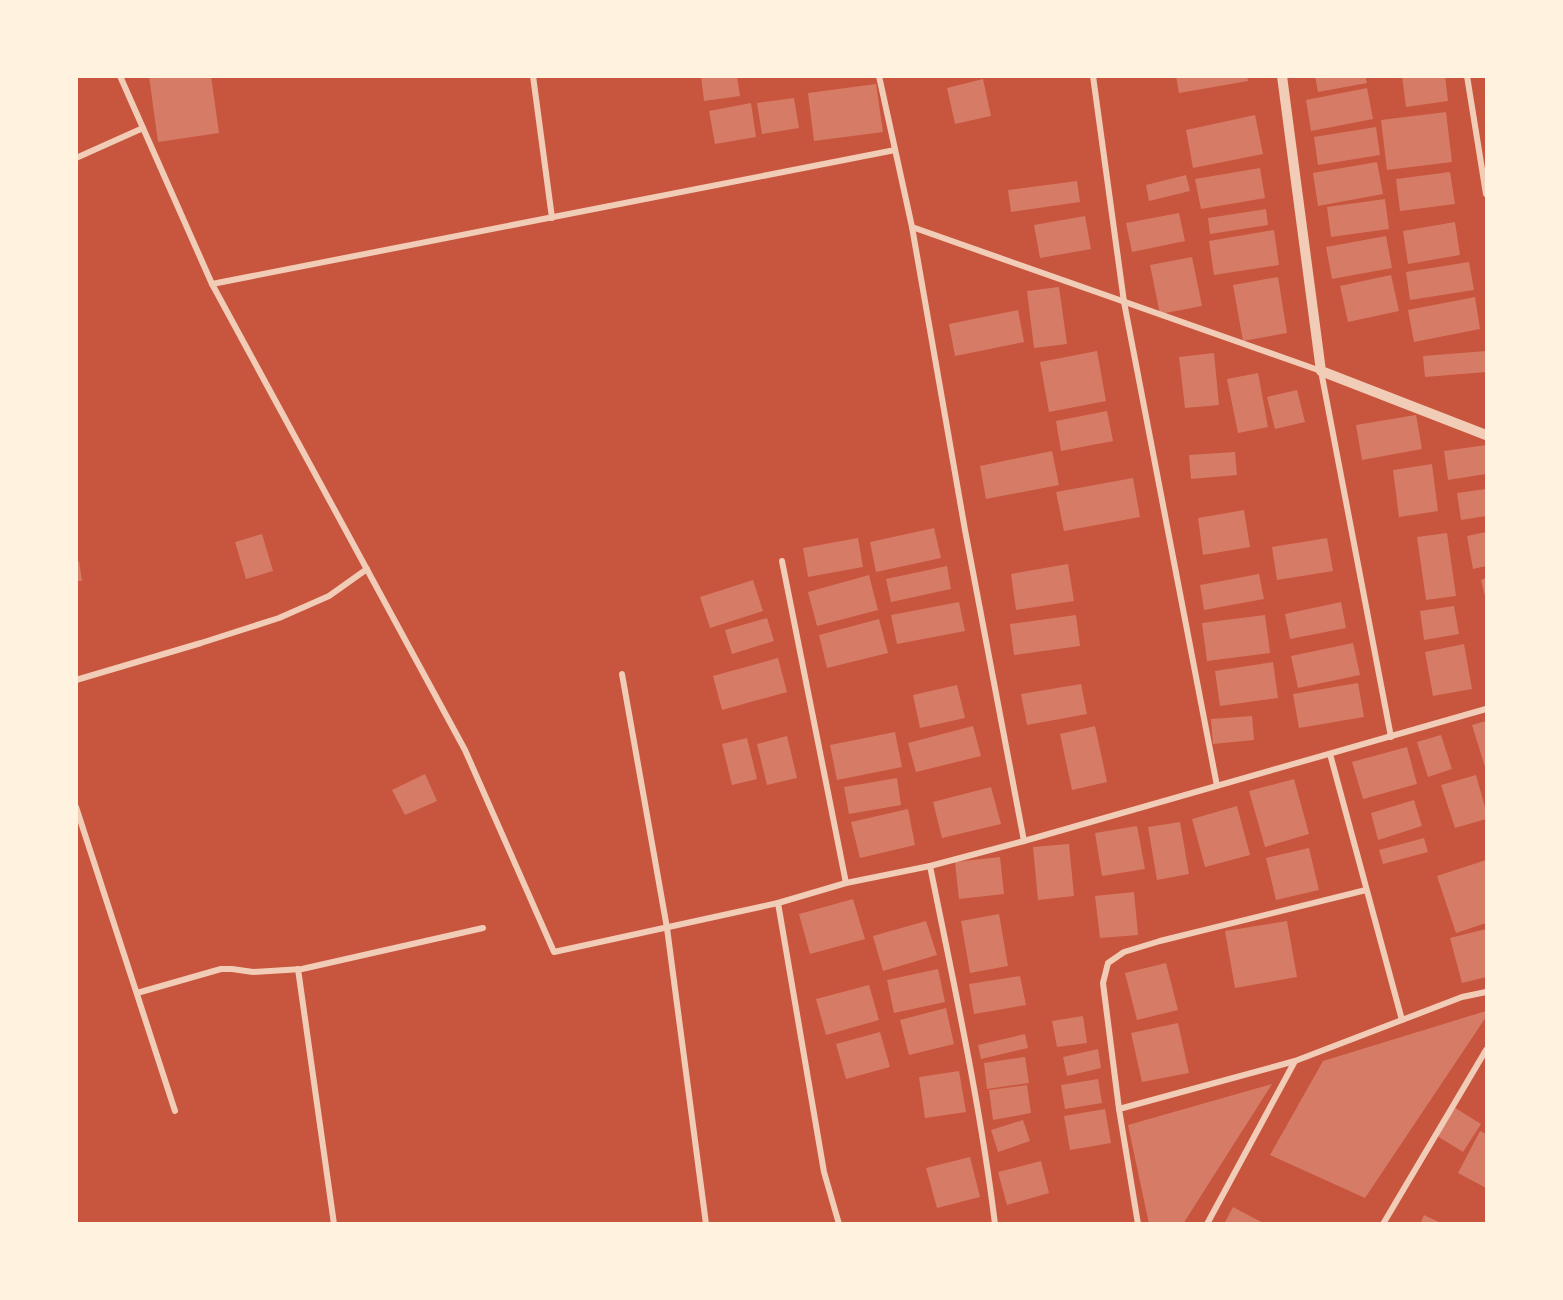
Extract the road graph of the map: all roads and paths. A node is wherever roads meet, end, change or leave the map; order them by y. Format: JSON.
{"nodes":[{"id":1,"x":120,"y":76,"type":"edge"},
{"id":2,"x":533,"y":76,"type":"edge"},
{"id":3,"x":879,"y":76,"type":"edge"},
{"id":4,"x":1093,"y":76,"type":"edge"},
{"id":5,"x":1282,"y":76,"type":"edge"},
{"id":6,"x":1467,"y":76,"type":"edge"},
{"id":7,"x":143,"y":128,"type":"junction"},
{"id":8,"x":895,"y":150,"type":"junction"},
{"id":9,"x":76,"y":158,"type":"edge"},
{"id":10,"x":1486,"y":194,"type":"edge"},
{"id":11,"x":552,"y":218,"type":"junction"},
{"id":12,"x":912,"y":227,"type":"junction"},
{"id":13,"x":212,"y":284,"type":"junction"},
{"id":14,"x":1124,"y":302,"type":"junction"},
{"id":15,"x":1321,"y":371,"type":"junction"},
{"id":16,"x":1486,"y":435,"type":"edge"},
{"id":17,"x":782,"y":561,"type":"dead end"},
{"id":18,"x":367,"y":569,"type":"junction"},
{"id":19,"x":622,"y":674,"type":"dead end"},
{"id":20,"x":76,"y":680,"type":"edge"},
{"id":21,"x":1486,"y":709,"type":"edge"},
{"id":22,"x":1391,"y":737,"type":"junction"},
{"id":23,"x":1330,"y":754,"type":"junction"},
{"id":24,"x":1217,"y":786,"type":"junction"},
{"id":25,"x":76,"y":807,"type":"edge"},
{"id":26,"x":1024,"y":841,"type":"junction"},
{"id":27,"x":930,"y":866,"type":"junction"},
{"id":28,"x":846,"y":884,"type":"junction"},
{"id":29,"x":1366,"y":891,"type":"junction"},
{"id":30,"x":778,"y":903,"type":"junction"},
{"id":31,"x":483,"y":928,"type":"dead end"},
{"id":32,"x":667,"y":928,"type":"junction"},
{"id":33,"x":298,"y":969,"type":"junction"},
{"id":34,"x":1486,"y":992,"type":"edge"},
{"id":35,"x":136,"y":993,"type":"junction"},
{"id":36,"x":1402,"y":1020,"type":"junction"},
{"id":37,"x":1486,"y":1050,"type":"edge"},
{"id":38,"x":1295,"y":1061,"type":"junction"},
{"id":39,"x":1119,"y":1109,"type":"junction"},
{"id":40,"x":175,"y":1111,"type":"dead end"},
{"id":41,"x":334,"y":1224,"type":"edge"},
{"id":42,"x":706,"y":1224,"type":"edge"},
{"id":43,"x":839,"y":1224,"type":"edge"},
{"id":44,"x":995,"y":1224,"type":"edge"},
{"id":45,"x":1138,"y":1224,"type":"edge"},
{"id":46,"x":1207,"y":1224,"type":"edge"},
{"id":47,"x":1383,"y":1224,"type":"edge"}],
"edges":[{"from":1,"to":7,"type":"street"},
{"from":2,"to":11,"type":"street"},
{"from":3,"to":8,"type":"street"},
{"from":4,"to":14,"type":"street"},
{"from":5,"to":15,"type":"street"},
{"from":6,"to":10,"type":"street"},
{"from":7,"to":9,"type":"street"},
{"from":7,"to":13,"type":"street"},
{"from":8,"to":11,"type":"street"},
{"from":8,"to":12,"type":"street"},
{"from":11,"to":13,"type":"street"},
{"from":12,"to":14,"type":"street"},
{"from":12,"to":26,"type":"street"},
{"from":13,"to":18,"type":"street"},
{"from":14,"to":15,"type":"street"},
{"from":14,"to":24,"type":"street"},
{"from":15,"to":16,"type":"street"},
{"from":15,"to":22,"type":"street"},
{"from":17,"to":28,"type":"street"},
{"from":18,"to":20,"type":"street"},
{"from":18,"to":32,"type":"street"},
{"from":19,"to":32,"type":"street"},
{"from":21,"to":22,"type":"street"},
{"from":22,"to":23,"type":"street"},
{"from":23,"to":24,"type":"street"},
{"from":23,"to":29,"type":"street"},
{"from":24,"to":26,"type":"street"},
{"from":25,"to":35,"type":"street"},
{"from":26,"to":27,"type":"street"},
{"from":27,"to":28,"type":"street"},
{"from":27,"to":44,"type":"street"},
{"from":28,"to":30,"type":"street"},
{"from":29,"to":36,"type":"street"},
{"from":29,"to":39,"type":"street"},
{"from":30,"to":32,"type":"street"},
{"from":30,"to":43,"type":"street"},
{"from":31,"to":33,"type":"street"},
{"from":32,"to":42,"type":"street"},
{"from":33,"to":35,"type":"street"},
{"from":33,"to":41,"type":"street"},
{"from":34,"to":36,"type":"street"},
{"from":35,"to":40,"type":"street"},
{"from":36,"to":38,"type":"street"},
{"from":37,"to":47,"type":"street"},
{"from":38,"to":39,"type":"street"},
{"from":38,"to":46,"type":"street"},
{"from":39,"to":45,"type":"street"}]}
